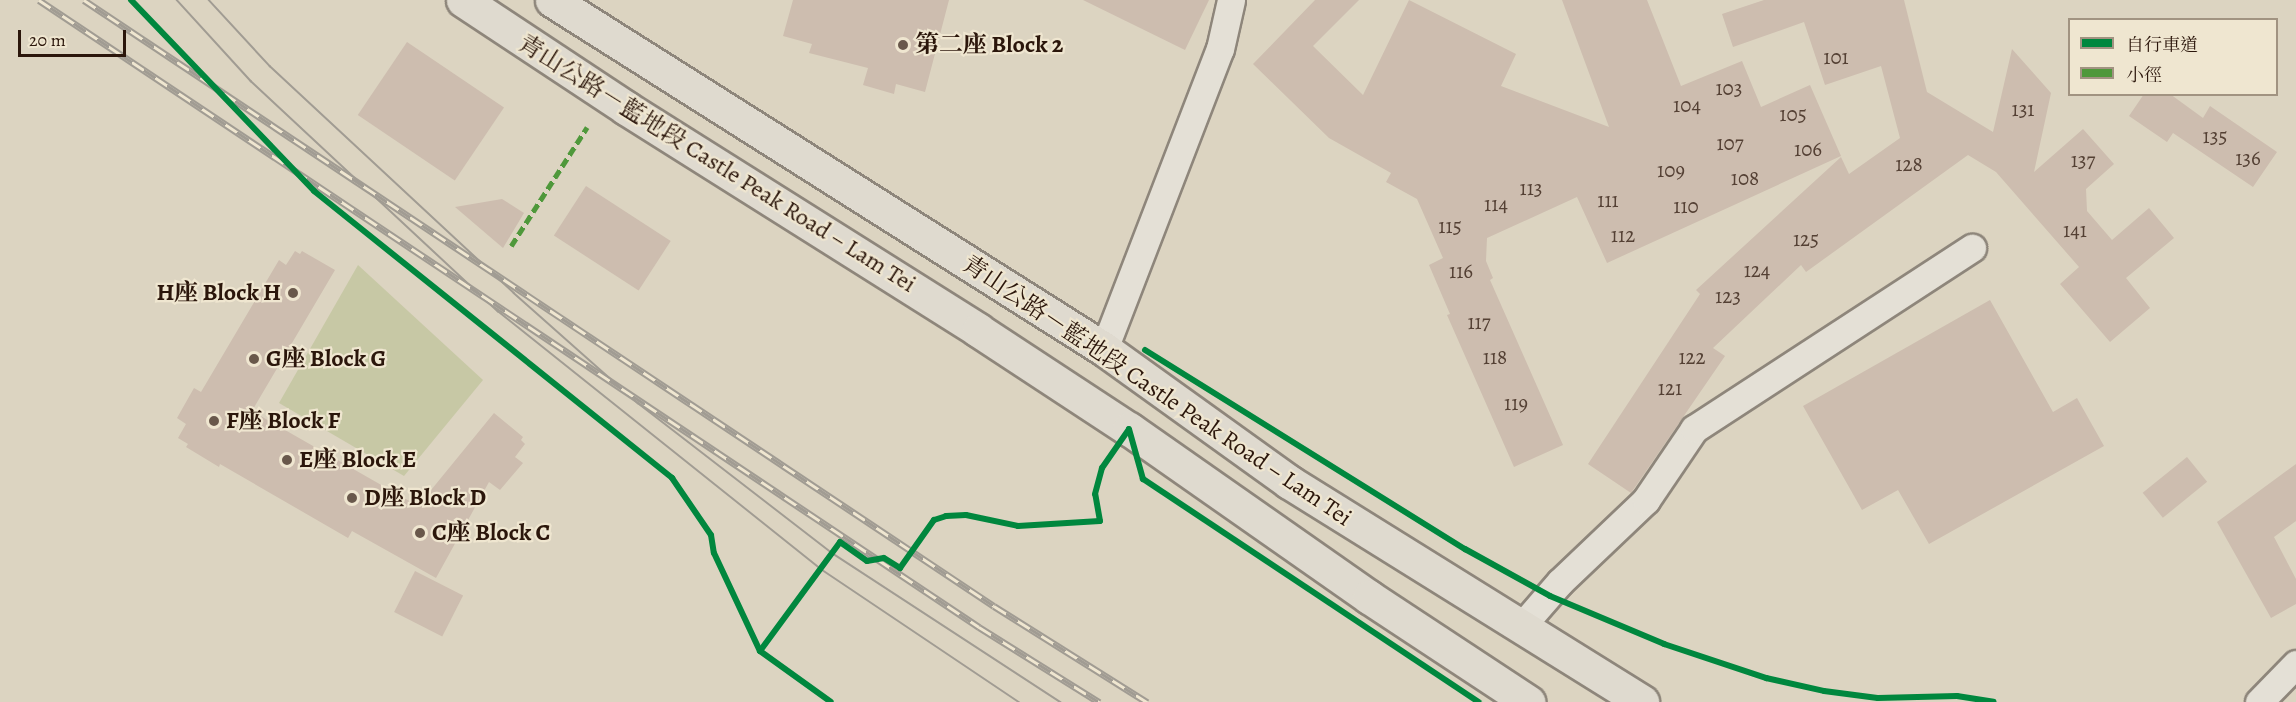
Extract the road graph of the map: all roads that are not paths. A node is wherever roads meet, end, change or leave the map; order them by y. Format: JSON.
{"nodes":[{"id":1,"x":463,"y":0,"type":"edge"},
{"id":2,"x":552,"y":0,"type":"edge"},
{"id":3,"x":1231,"y":0,"type":"edge"},
{"id":4,"x":587,"y":9,"type":"edge"},
{"id":5,"x":1972,"y":248,"type":"dead end"},
{"id":6,"x":1104,"y":350,"type":"junction"},
{"id":7,"x":1520,"y":628,"type":"junction"},
{"id":8,"x":2296,"y":664,"type":"edge"},
{"id":9,"x":1528,"y":702,"type":"edge"},
{"id":10,"x":1642,"y":702,"type":"edge"},
{"id":11,"x":2259,"y":702,"type":"edge"}],
"edges":[{"from":1,"to":9,"type":"main road","name":"青山公路－藍地段 Castle Peak Road – Lam Tei"},
{"from":2,"to":4,"type":"main road","name":"青山公路－藍地段 Castle Peak Road – Lam Tei"},
{"from":3,"to":6,"type":"street"},
{"from":4,"to":6,"type":"main road","name":"青山公路－藍地段 Castle Peak Road – Lam Tei"},
{"from":5,"to":7,"type":"street"},
{"from":6,"to":7,"type":"main road","name":"青山公路－藍地段 Castle Peak Road – Lam Tei"},
{"from":7,"to":10,"type":"main road","name":"青山公路－藍地段 Castle Peak Road – Lam Tei"},
{"from":8,"to":11,"type":"street"}]}
